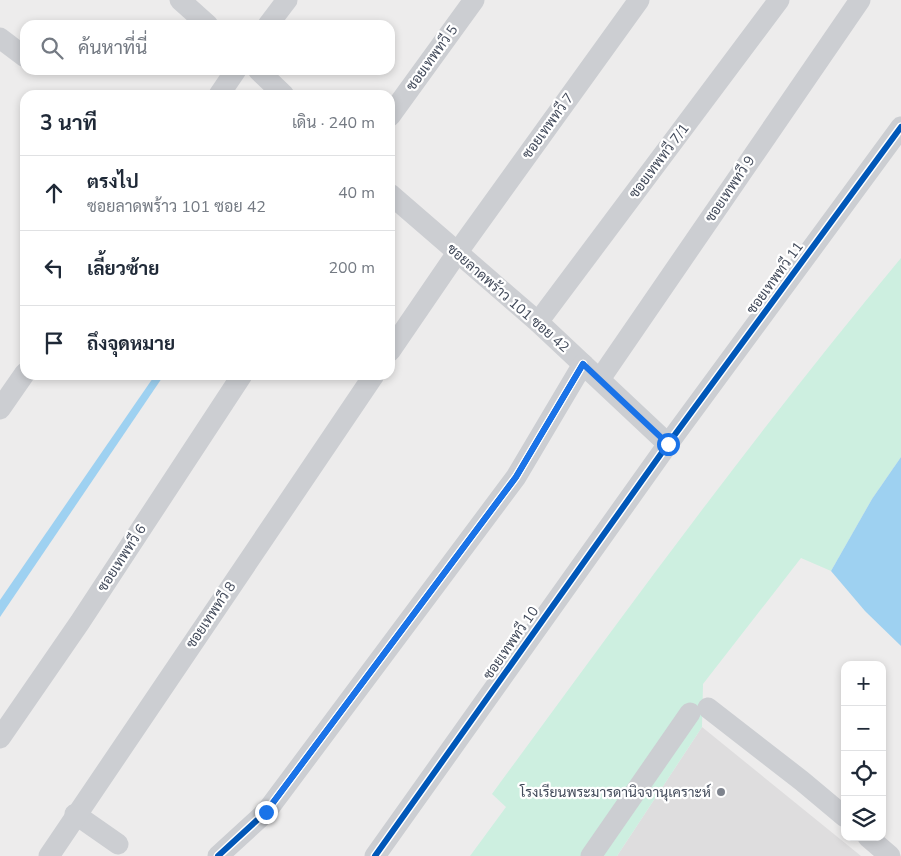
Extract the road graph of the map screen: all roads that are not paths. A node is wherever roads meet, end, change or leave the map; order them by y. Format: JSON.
{"nodes":[{"id":1,"x":180,"y":0,"type":"edge"},
{"id":2,"x":287,"y":0,"type":"edge"},
{"id":3,"x":474,"y":0,"type":"edge"},
{"id":4,"x":639,"y":0,"type":"edge"},
{"id":5,"x":779,"y":0,"type":"edge"},
{"id":6,"x":860,"y":0,"type":"edge"},
{"id":7,"x":202,"y":20,"type":"edge"},
{"id":8,"x":272,"y":20,"type":"edge"},
{"id":9,"x":0,"y":38,"type":"edge"},
{"id":10,"x":20,"y":53,"type":"edge"},
{"id":11,"x":233,"y":75,"type":"edge"},
{"id":12,"x":263,"y":75,"type":"edge"},
{"id":13,"x":222,"y":90,"type":"edge"},
{"id":14,"x":279,"y":90,"type":"edge"},
{"id":15,"x":395,"y":109,"type":"edge"},
{"id":16,"x":901,"y":127,"type":"edge"},
{"id":17,"x":395,"y":198,"type":"edge"},
{"id":18,"x":457,"y":253,"type":"junction"},
{"id":19,"x":538,"y":322,"type":"junction"},
{"id":20,"x":395,"y":344,"type":"edge"},
{"id":21,"x":583,"y":364,"type":"junction"},
{"id":22,"x":600,"y":379,"type":"junction"},
{"id":23,"x":21,"y":380,"type":"edge"},
{"id":24,"x":239,"y":380,"type":"edge"},
{"id":25,"x":371,"y":380,"type":"edge"},
{"id":26,"x":0,"y":409,"type":"edge"},
{"id":27,"x":668,"y":444,"type":"junction"},
{"id":28,"x":0,"y":738,"type":"edge"},
{"id":29,"x":75,"y":814,"type":"junction"},
{"id":30,"x":841,"y":814,"type":"edge"},
{"id":31,"x":873,"y":841,"type":"edge"},
{"id":32,"x":118,"y":844,"type":"dead end"},
{"id":33,"x":49,"y":856,"type":"edge"},
{"id":34,"x":218,"y":856,"type":"edge"},
{"id":35,"x":375,"y":856,"type":"edge"},
{"id":36,"x":591,"y":856,"type":"edge"},
{"id":37,"x":890,"y":856,"type":"edge"}],
"edges":[{"from":1,"to":7,"type":"street"},
{"from":2,"to":8,"type":"street"},
{"from":3,"to":15,"type":"street","name":"ซอยเทพทวี 5"},
{"from":4,"to":18,"type":"street","name":"ซอยเทพทวี 7"},
{"from":5,"to":19,"type":"street","name":"ซอยเทพทวี 7/1"},
{"from":6,"to":22,"type":"street","name":"ซอยเทพทวี 9"},
{"from":9,"to":10,"type":"street"},
{"from":11,"to":13,"type":"street"},
{"from":12,"to":14,"type":"street"},
{"from":16,"to":27,"type":"street","name":"ซอยเทพทวี 11"},
{"from":17,"to":18,"type":"street","name":"ซอยลาดพร้าว 101 ซอย 42"},
{"from":18,"to":19,"type":"street","name":"ซอยลาดพร้าว 101 ซอย 42"},
{"from":18,"to":20,"type":"street"},
{"from":19,"to":21,"type":"street","name":"ซอยลาดพร้าว 101 ซอย 42"},
{"from":21,"to":22,"type":"street","name":"ซอยลาดพร้าว 101 ซอย 42"},
{"from":21,"to":34,"type":"street"},
{"from":22,"to":27,"type":"street","name":"ซอยลาดพร้าว 101 ซอย 42"},
{"from":23,"to":26,"type":"street"},
{"from":24,"to":28,"type":"street","name":"ซอยเทพทวี 6"},
{"from":25,"to":29,"type":"street","name":"ซอยเทพทวี 8"},
{"from":27,"to":35,"type":"street","name":"ซอยเทพทวี 10"},
{"from":29,"to":32,"type":"street"},
{"from":29,"to":33,"type":"street","name":"ซอยเทพทวี 8"},
{"from":30,"to":36,"type":"street"},
{"from":31,"to":37,"type":"street"}]}
